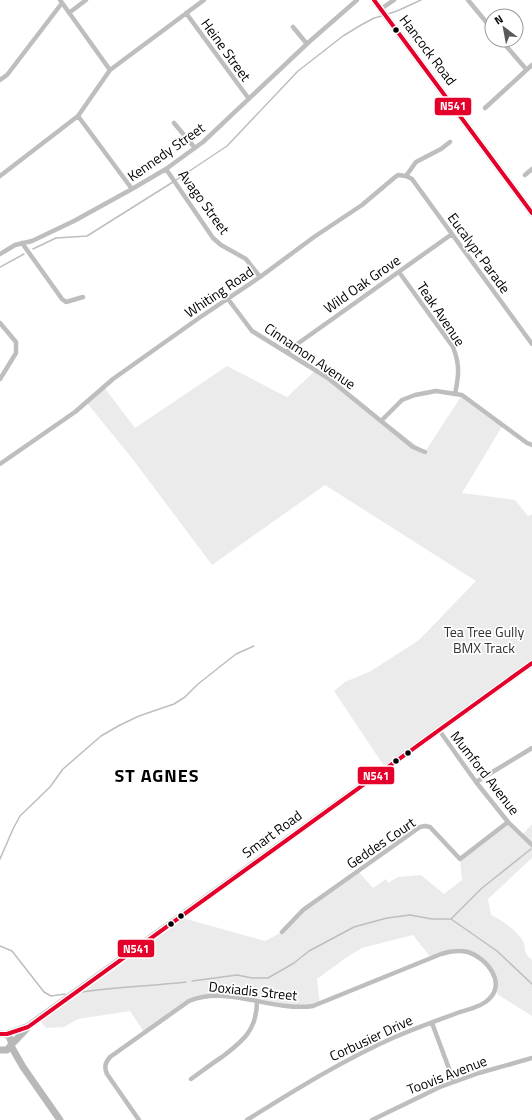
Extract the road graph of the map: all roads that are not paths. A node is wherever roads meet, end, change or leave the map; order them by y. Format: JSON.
{"nodes":[{"id":1,"x":86,"y":0,"type":"edge"},
{"id":2,"x":204,"y":0,"type":"edge"},
{"id":3,"x":357,"y":0,"type":"edge"},
{"id":4,"x":374,"y":0,"type":"edge"},
{"id":5,"x":394,"y":0,"type":"edge"},
{"id":6,"x":468,"y":0,"type":"edge"},
{"id":7,"x":61,"y":2,"type":"edge"},
{"id":8,"x":69,"y":12,"type":"junction"},
{"id":9,"x":186,"y":13,"type":"junction"},
{"id":10,"x":384,"y":13,"type":"junction"},
{"id":11,"x":484,"y":19,"type":"edge"},
{"id":12,"x":293,"y":27,"type":"dead end"},
{"id":13,"x":307,"y":44,"type":"junction"},
{"id":14,"x":508,"y":48,"type":"edge"},
{"id":15,"x":532,"y":64,"type":"edge"},
{"id":16,"x":526,"y":69,"type":"junction"},
{"id":17,"x":110,"y":70,"type":"junction"},
{"id":18,"x":0,"y":80,"type":"edge"},
{"id":19,"x":249,"y":99,"type":"junction"},
{"id":20,"x":485,"y":108,"type":"dead end"},
{"id":21,"x":78,"y":116,"type":"junction"},
{"id":22,"x":174,"y":123,"type":"dead end"},
{"id":23,"x":450,"y":142,"type":"dead end"},
{"id":24,"x":196,"y":148,"type":"junction"},
{"id":25,"x":166,"y":169,"type":"junction"},
{"id":26,"x":532,"y":169,"type":"edge"},
{"id":27,"x":525,"y":175,"type":"dead end"},
{"id":28,"x":0,"y":176,"type":"edge"},
{"id":29,"x":406,"y":176,"type":"junction"},
{"id":30,"x":132,"y":189,"type":"junction"},
{"id":31,"x":532,"y":213,"type":"edge"},
{"id":32,"x":452,"y":234,"type":"junction"},
{"id":33,"x":22,"y":243,"type":"junction"},
{"id":34,"x":0,"y":254,"type":"edge"},
{"id":35,"x":399,"y":272,"type":"junction"},
{"id":36,"x":260,"y":278,"type":"junction"},
{"id":37,"x":83,"y":297,"type":"dead end"},
{"id":38,"x":228,"y":299,"type":"junction"},
{"id":39,"x":0,"y":323,"type":"edge"},
{"id":40,"x":532,"y":344,"type":"edge"},
{"id":41,"x":286,"y":352,"type":"junction"},
{"id":42,"x":0,"y":379,"type":"edge"},
{"id":43,"x":455,"y":394,"type":"junction"},
{"id":44,"x":381,"y":421,"type":"junction"},
{"id":45,"x":532,"y":445,"type":"edge"},
{"id":46,"x":425,"y":452,"type":"dead end"},
{"id":47,"x":0,"y":464,"type":"edge"},
{"id":48,"x":532,"y":663,"type":"edge"},
{"id":49,"x":439,"y":730,"type":"junction"},
{"id":50,"x":531,"y":750,"type":"edge"},
{"id":51,"x":476,"y":782,"type":"junction"},
{"id":52,"x":508,"y":822,"type":"junction"},
{"id":53,"x":532,"y":845,"type":"edge"},
{"id":54,"x":282,"y":932,"type":"dead end"},
{"id":55,"x":495,"y":978,"type":"joint"},
{"id":56,"x":257,"y":1001,"type":"junction"},
{"id":57,"x":432,"y":1023,"type":"junction"},
{"id":58,"x":28,"y":1027,"type":"junction"},
{"id":59,"x":3,"y":1033,"type":"edge"},
{"id":60,"x":7,"y":1048,"type":"edge"},
{"id":61,"x":532,"y":1058,"type":"edge"},
{"id":62,"x":191,"y":1079,"type":"dead end"},
{"id":63,"x":454,"y":1082,"type":"junction"},
{"id":64,"x":60,"y":1120,"type":"edge"},
{"id":65,"x":139,"y":1120,"type":"edge"},
{"id":66,"x":247,"y":1120,"type":"edge"},
{"id":67,"x":372,"y":1120,"type":"edge"}],
"edges":[{"from":1,"to":8,"type":"street"},
{"from":2,"to":9,"type":"street"},
{"from":3,"to":13,"type":"street","name":"Kennedy Street"},
{"from":4,"to":10,"type":"main road","name":"Hancock Road"},
{"from":5,"to":10,"type":"street"},
{"from":6,"to":11,"type":"street"},
{"from":7,"to":8,"type":"street"},
{"from":7,"to":18,"type":"street"},
{"from":8,"to":17,"type":"street"},
{"from":9,"to":17,"type":"street"},
{"from":9,"to":19,"type":"street","name":"Heine Street"},
{"from":10,"to":31,"type":"main road","name":"Hancock Road"},
{"from":12,"to":13,"type":"street"},
{"from":13,"to":19,"type":"street","name":"Kennedy Street"},
{"from":14,"to":16,"type":"street"},
{"from":15,"to":16,"type":"street"},
{"from":16,"to":20,"type":"street"},
{"from":17,"to":21,"type":"street"},
{"from":19,"to":24,"type":"street","name":"Kennedy Street"},
{"from":21,"to":28,"type":"street"},
{"from":21,"to":30,"type":"street"},
{"from":22,"to":24,"type":"street"},
{"from":23,"to":29,"type":"street"},
{"from":24,"to":25,"type":"street","name":"Kennedy Street"},
{"from":25,"to":30,"type":"street","name":"Kennedy Street"},
{"from":25,"to":36,"type":"street","name":"Avago Street"},
{"from":26,"to":27,"type":"street"},
{"from":29,"to":32,"type":"street","name":"Eucalypt Parade"},
{"from":29,"to":36,"type":"street","name":"Whiting Road"},
{"from":30,"to":33,"type":"street","name":"Kennedy Street"},
{"from":32,"to":35,"type":"street","name":"Wild Oak Grove"},
{"from":32,"to":40,"type":"street","name":"Eucalypt Parade"},
{"from":33,"to":34,"type":"street","name":"Kennedy Street"},
{"from":33,"to":37,"type":"street"},
{"from":35,"to":41,"type":"street","name":"Wild Oak Grove"},
{"from":35,"to":43,"type":"street","name":"Teak Avenue"},
{"from":36,"to":38,"type":"street","name":"Whiting Road"},
{"from":38,"to":41,"type":"street","name":"Cinnamon Avenue"},
{"from":38,"to":47,"type":"street","name":"Whiting Road"},
{"from":39,"to":42,"type":"street"},
{"from":41,"to":44,"type":"street","name":"Cinnamon Avenue"},
{"from":43,"to":44,"type":"street"},
{"from":43,"to":45,"type":"street"},
{"from":44,"to":46,"type":"street","name":"Cinnamon Avenue"},
{"from":48,"to":49,"type":"main road","name":"Smart Road"},
{"from":49,"to":51,"type":"street","name":"Mumford Avenue"},
{"from":49,"to":58,"type":"main road","name":"Smart Road"},
{"from":50,"to":51,"type":"street"},
{"from":51,"to":52,"type":"street","name":"Mumford Avenue"},
{"from":52,"to":53,"type":"street","name":"Mumford Avenue"},
{"from":52,"to":54,"type":"street","name":"Geddes Court"},
{"from":55,"to":56,"type":"street","name":"Doxiadis Street"},
{"from":55,"to":57,"type":"street","name":"Corbusier Drive"},
{"from":56,"to":62,"type":"street"},
{"from":56,"to":65,"type":"street","name":"Doxiadis Street"},
{"from":57,"to":63,"type":"street"},
{"from":57,"to":66,"type":"street","name":"Corbusier Drive"},
{"from":58,"to":59,"type":"main road","name":"Smart Road"},
{"from":58,"to":60,"type":"main road","name":"Smart Road"},
{"from":59,"to":60,"type":"main road"},
{"from":60,"to":64,"type":"main road"},
{"from":61,"to":63,"type":"street","name":"Toovis Avenue"},
{"from":63,"to":67,"type":"street","name":"Toovis Avenue"}]}
